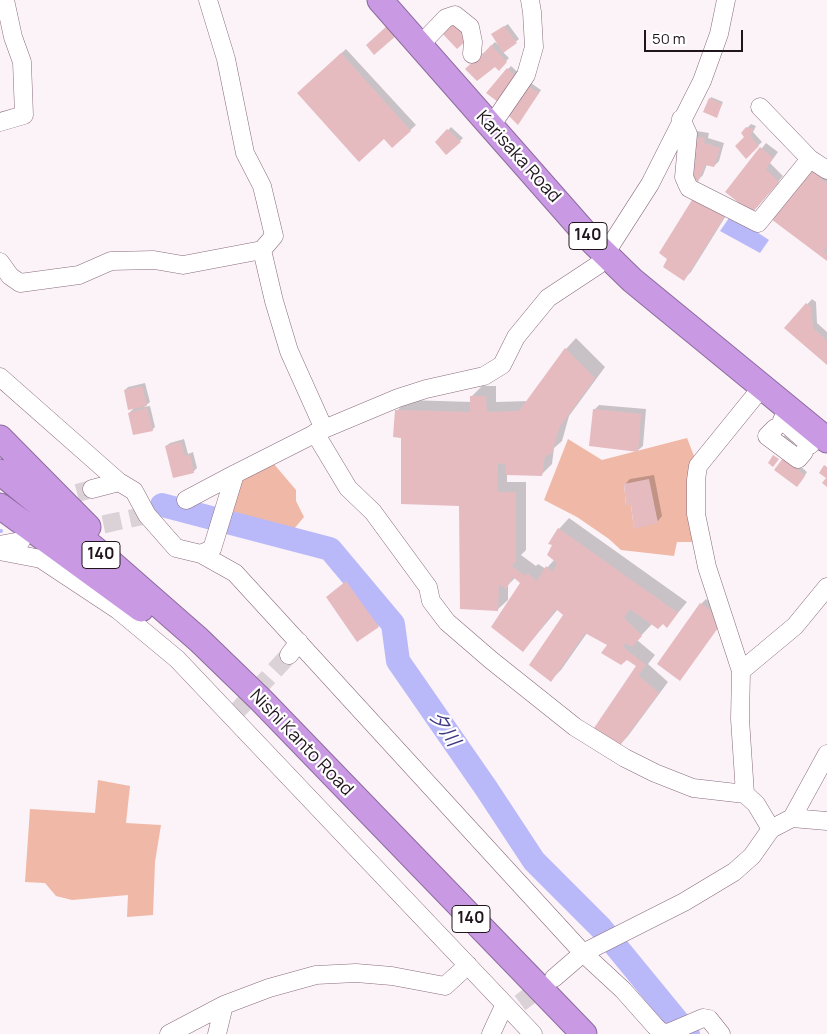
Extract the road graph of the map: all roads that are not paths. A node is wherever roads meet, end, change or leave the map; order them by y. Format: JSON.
{"nodes":[{"id":1,"x":5,"y":0,"type":"edge"},
{"id":2,"x":208,"y":0,"type":"edge"},
{"id":3,"x":380,"y":0,"type":"edge"},
{"id":4,"x":530,"y":0,"type":"edge"},
{"id":5,"x":726,"y":0,"type":"edge"},
{"id":6,"x":420,"y":45,"type":"junction"},
{"id":7,"x":472,"y":54,"type":"dead end"},
{"id":8,"x":760,"y":107,"type":"dead end"},
{"id":9,"x":682,"y":119,"type":"junction"},
{"id":10,"x":0,"y":122,"type":"edge"},
{"id":11,"x":491,"y":126,"type":"junction"},
{"id":12,"x":810,"y":159,"type":"junction"},
{"id":13,"x":827,"y":170,"type":"edge"},
{"id":14,"x":262,"y":250,"type":"junction"},
{"id":15,"x":606,"y":253,"type":"junction"},
{"id":16,"x":0,"y":262,"type":"edge"},
{"id":17,"x":0,"y":377,"type":"edge"},
{"id":18,"x":762,"y":387,"type":"junction"},
{"id":19,"x":782,"y":419,"type":"junction"},
{"id":20,"x":320,"y":431,"type":"junction"},
{"id":21,"x":0,"y":438,"type":"edge"},
{"id":22,"x":815,"y":442,"type":"edge"},
{"id":23,"x":0,"y":472,"type":"edge"},
{"id":24,"x":236,"y":474,"type":"junction"},
{"id":25,"x":126,"y":486,"type":"junction"},
{"id":26,"x":92,"y":490,"type":"tunnel mouth"},
{"id":27,"x":186,"y":500,"type":"dead end"},
{"id":28,"x":0,"y":506,"type":"edge"},
{"id":29,"x":21,"y":541,"type":"dead end"},
{"id":30,"x":0,"y":545,"type":"edge"},
{"id":31,"x":0,"y":552,"type":"edge"},
{"id":32,"x":202,"y":554,"type":"junction"},
{"id":33,"x":827,"y":587,"type":"edge"},
{"id":34,"x":199,"y":640,"type":"junction"},
{"id":35,"x":741,"y":671,"type":"junction"},
{"id":36,"x":827,"y":754,"type":"edge"},
{"id":37,"x":745,"y":794,"type":"junction"},
{"id":38,"x":360,"y":803,"type":"junction"},
{"id":39,"x":792,"y":818,"type":"junction"},
{"id":40,"x":827,"y":821,"type":"edge"},
{"id":41,"x":771,"y":829,"type":"junction"},
{"id":42,"x":582,"y":953,"type":"junction"},
{"id":43,"x":468,"y":965,"type":"junction"},
{"id":44,"x":554,"y":978,"type":"tunnel mouth"},
{"id":45,"x":224,"y":1005,"type":"junction"},
{"id":46,"x":512,"y":1007,"type":"junction"},
{"id":47,"x":169,"y":1034,"type":"edge"},
{"id":48,"x":217,"y":1034,"type":"edge"},
{"id":49,"x":491,"y":1034,"type":"edge"},
{"id":50,"x":533,"y":1034,"type":"edge"},
{"id":51,"x":584,"y":1034,"type":"edge"},
{"id":52,"x":721,"y":1034,"type":"edge"}],
"edges":[{"from":1,"to":10,"type":"street"},
{"from":2,"to":14,"type":"street"},
{"from":3,"to":6,"type":"highway","name":"Karisaka Road","number":"140"},
{"from":4,"to":11,"type":"street"},
{"from":5,"to":9,"type":"street"},
{"from":6,"to":7,"type":"street"},
{"from":6,"to":11,"type":"highway","name":"Karisaka Road","number":"140"},
{"from":8,"to":12,"type":"street"},
{"from":9,"to":12,"type":"street"},
{"from":9,"to":15,"type":"street"},
{"from":11,"to":15,"type":"highway","name":"Karisaka Road","number":"140"},
{"from":12,"to":13,"type":"street"},
{"from":14,"to":16,"type":"street"},
{"from":14,"to":20,"type":"street"},
{"from":15,"to":18,"type":"highway","name":"Karisaka Road","number":"140"},
{"from":15,"to":20,"type":"street"},
{"from":17,"to":25,"type":"street"},
{"from":18,"to":19,"type":"highway","name":"Karisaka Road","number":"140"},
{"from":18,"to":35,"type":"street"},
{"from":19,"to":22,"type":"highway","name":"Karisaka Road","number":"140"},
{"from":19,"to":22,"type":"street"},
{"from":20,"to":24,"type":"street"},
{"from":20,"to":37,"type":"street"},
{"from":21,"to":34,"type":"highway"},
{"from":23,"to":34,"type":"highway","name":"Nishi Kanto Road","number":"140"},
{"from":24,"to":27,"type":"street"},
{"from":24,"to":32,"type":"street"},
{"from":25,"to":26,"type":"street"},
{"from":25,"to":32,"type":"street"},
{"from":28,"to":38,"type":"highway"},
{"from":29,"to":30,"type":"street"},
{"from":31,"to":43,"type":"street"},
{"from":32,"to":42,"type":"street"},
{"from":33,"to":35,"type":"street"},
{"from":34,"to":38,"type":"highway","name":"Nishi Kanto Road","number":"140"},
{"from":35,"to":37,"type":"street"},
{"from":36,"to":39,"type":"street"},
{"from":37,"to":41,"type":"street"},
{"from":38,"to":51,"type":"highway","name":"Nishi Kanto Road","number":"140"},
{"from":39,"to":40,"type":"street"},
{"from":39,"to":41,"type":"street"},
{"from":41,"to":42,"type":"street"},
{"from":42,"to":44,"type":"street"},
{"from":42,"to":52,"type":"street"},
{"from":43,"to":45,"type":"street"},
{"from":43,"to":46,"type":"street"},
{"from":45,"to":47,"type":"street"},
{"from":45,"to":48,"type":"street"},
{"from":46,"to":49,"type":"street"},
{"from":46,"to":50,"type":"street"}]}
